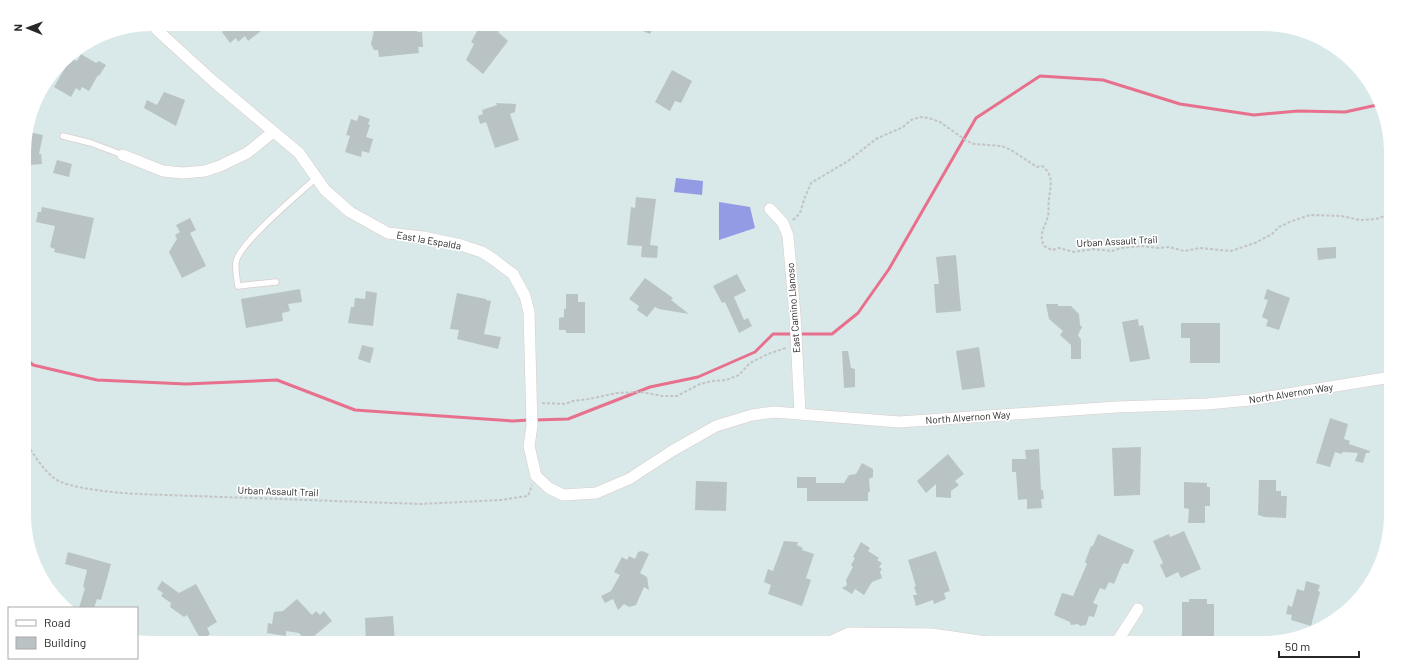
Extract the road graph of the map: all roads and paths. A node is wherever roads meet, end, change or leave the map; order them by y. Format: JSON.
{"nodes":[{"id":1,"x":158,"y":31,"type":"edge"},
{"id":2,"x":273,"y":132,"type":"junction"},
{"id":3,"x":63,"y":136,"type":"dead end"},
{"id":4,"x":122,"y":155,"type":"joint"},
{"id":5,"x":316,"y":178,"type":"junction"},
{"id":6,"x":770,"y":209,"type":"dead end"},
{"id":7,"x":1384,"y":216,"type":"edge"},
{"id":8,"x":785,"y":229,"type":"junction"},
{"id":9,"x":276,"y":282,"type":"dead end"},
{"id":10,"x":787,"y":348,"type":"dead end"},
{"id":11,"x":1384,"y":378,"type":"edge"},
{"id":12,"x":531,"y":402,"type":"junction"},
{"id":13,"x":800,"y":414,"type":"junction"},
{"id":14,"x":31,"y":449,"type":"edge"},
{"id":15,"x":536,"y":476,"type":"junction"},
{"id":16,"x":1138,"y":609,"type":"dead end"},
{"id":17,"x":842,"y":636,"type":"edge"},
{"id":18,"x":946,"y":636,"type":"edge"},
{"id":19,"x":1121,"y":636,"type":"edge"}],
"edges":[{"from":1,"to":2,"type":"street","name":"East la Espalda"},
{"from":2,"to":4,"type":"street"},
{"from":2,"to":5,"type":"street","name":"East la Espalda"},
{"from":3,"to":4,"type":"lane"},
{"from":5,"to":9,"type":"lane"},
{"from":5,"to":12,"type":"street","name":"East la Espalda"},
{"from":6,"to":8,"type":"street","name":"East Camino Llanoso"},
{"from":7,"to":8,"type":"path","name":"Urban Assault Trail"},
{"from":8,"to":13,"type":"street","name":"East Camino Llanoso"},
{"from":10,"to":12,"type":"path"},
{"from":11,"to":13,"type":"street","name":"North Alvernon Way"},
{"from":12,"to":15,"type":"street","name":"East la Espalda"},
{"from":13,"to":15,"type":"street","name":"North Alvernon Way"},
{"from":14,"to":15,"type":"path","name":"Urban Assault Trail"},
{"from":16,"to":19,"type":"street"},
{"from":17,"to":18,"type":"street"}]}
